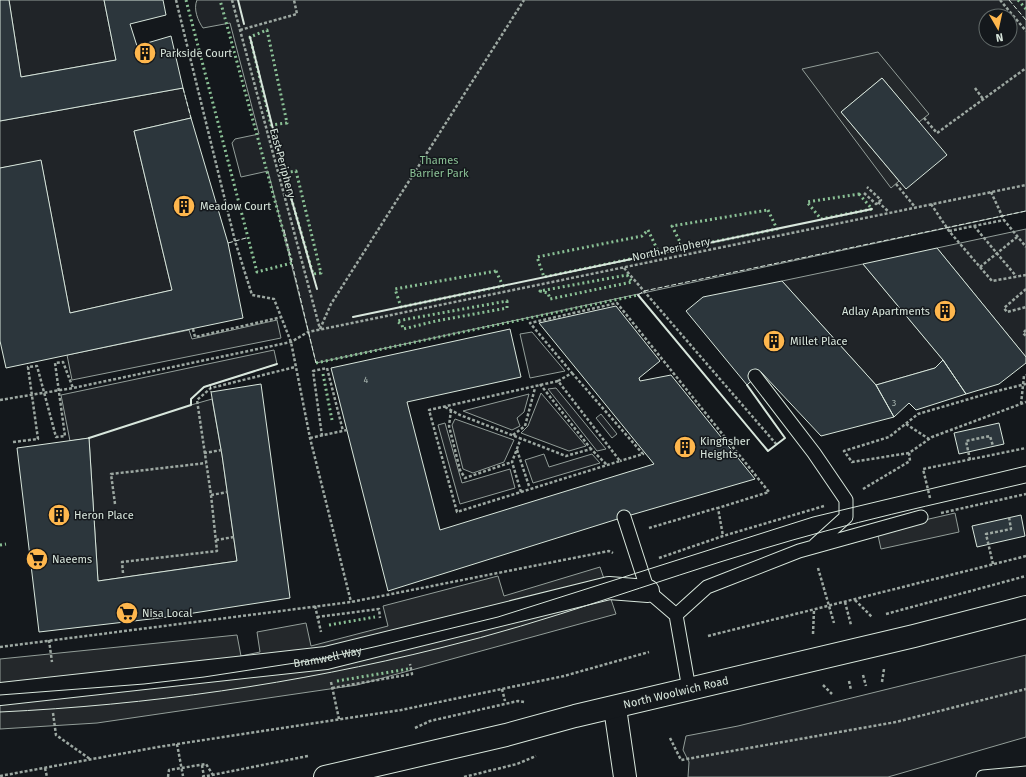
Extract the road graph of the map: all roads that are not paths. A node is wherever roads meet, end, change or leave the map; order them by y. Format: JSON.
{"nodes":[{"id":1,"x":755,"y":376,"type":"dead end"},
{"id":2,"x":928,"y":516,"type":"road end"},
{"id":3,"x":624,"y":517,"type":"dead end"},
{"id":4,"x":812,"y":547,"type":"junction"},
{"id":5,"x":648,"y":592,"type":"junction"},
{"id":6,"x":1026,"y":607,"type":"edge"},
{"id":7,"x":676,"y":615,"type":"junction"},
{"id":8,"x":689,"y":689,"type":"junction"},
{"id":9,"x":0,"y":694,"type":"edge"},
{"id":10,"x":615,"y":708,"type":"junction"},
{"id":11,"x":1026,"y":773,"type":"edge"},
{"id":12,"x":325,"y":777,"type":"edge"},
{"id":13,"x":625,"y":777,"type":"edge"},
{"id":14,"x":983,"y":777,"type":"edge"}],
"edges":[{"from":1,"to":4,"type":"lane"},
{"from":2,"to":4,"type":"lane"},
{"from":3,"to":5,"type":"lane"},
{"from":4,"to":7,"type":"lane"},
{"from":5,"to":7,"type":"lane"},
{"from":5,"to":9,"type":"street","name":"Bramwell Way"},
{"from":6,"to":8,"type":"street","name":"North Woolwich Road"},
{"from":7,"to":8,"type":"lane"},
{"from":8,"to":10,"type":"street","name":"North Woolwich Road"},
{"from":10,"to":12,"type":"street","name":"North Woolwich Road"},
{"from":10,"to":13,"type":"street"},
{"from":11,"to":14,"type":"lane"}]}
